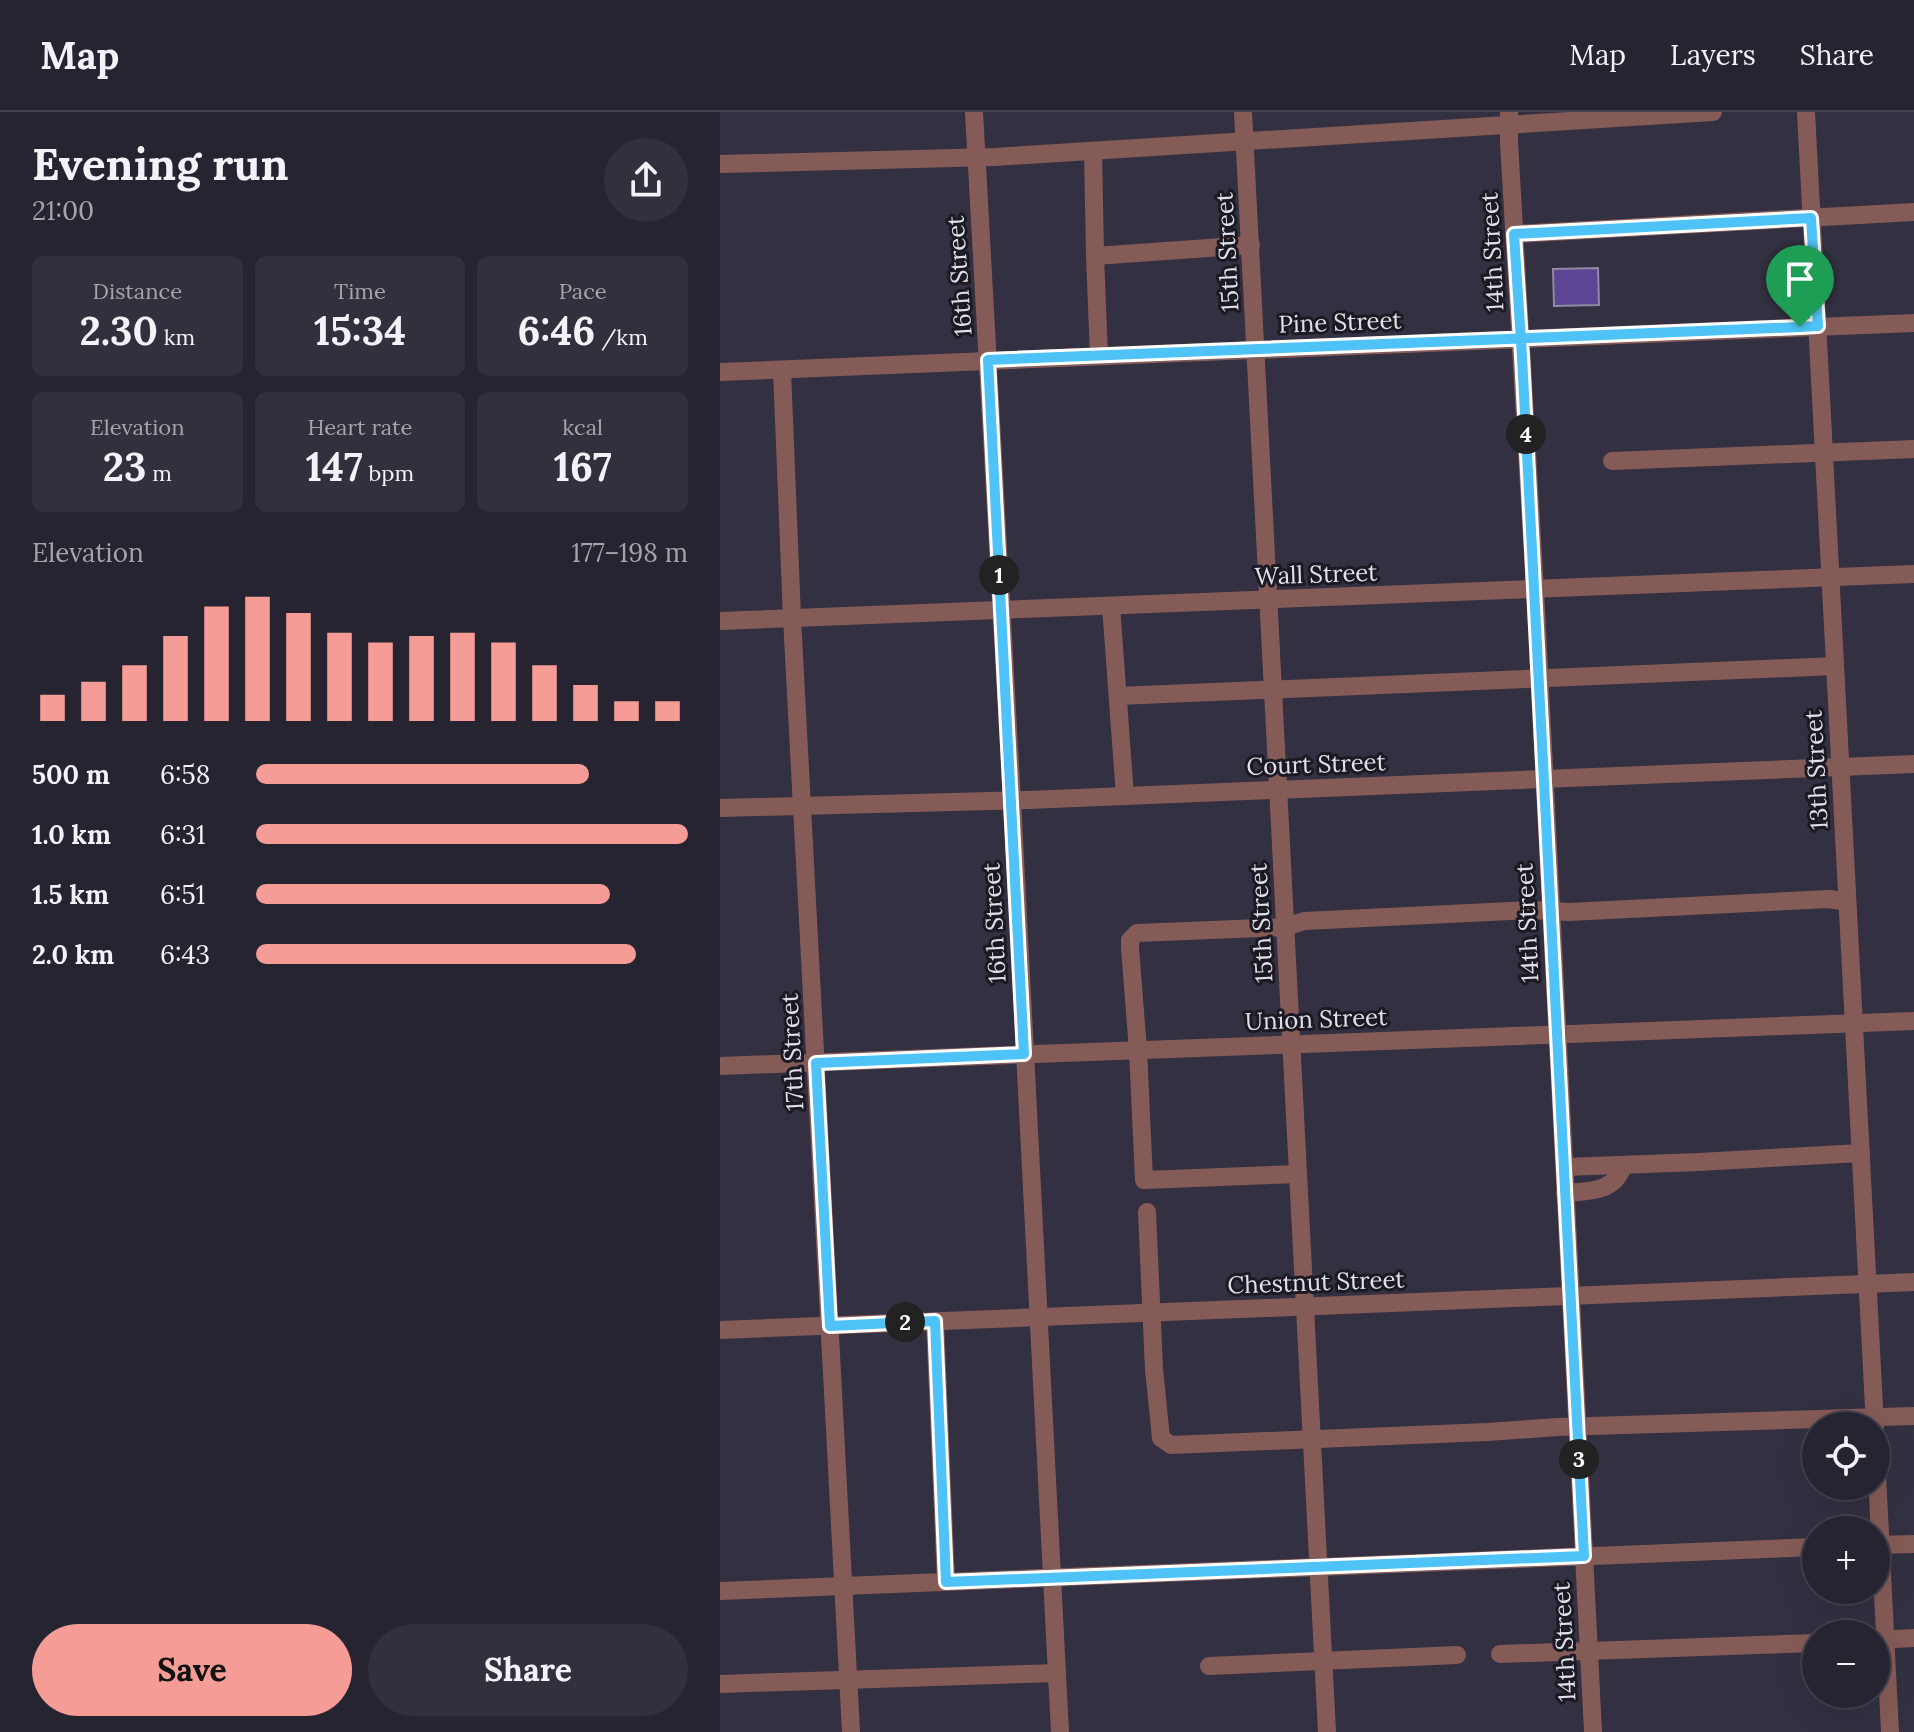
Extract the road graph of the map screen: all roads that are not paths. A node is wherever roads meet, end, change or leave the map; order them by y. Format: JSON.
{"nodes":[{"id":1,"x":974,"y":112,"type":"edge"},
{"id":2,"x":1243,"y":112,"type":"edge"},
{"id":3,"x":1713,"y":112,"type":"edge"},
{"id":4,"x":1806,"y":112,"type":"edge"},
{"id":5,"x":1509,"y":118,"type":"edge"},
{"id":6,"x":1244,"y":142,"type":"junction"},
{"id":7,"x":1093,"y":151,"type":"junction"},
{"id":8,"x":976,"y":158,"type":"junction"},
{"id":9,"x":720,"y":164,"type":"edge"},
{"id":10,"x":1914,"y":212,"type":"edge"},
{"id":11,"x":1811,"y":218,"type":"junction"},
{"id":12,"x":1514,"y":234,"type":"junction"},
{"id":13,"x":1251,"y":245,"type":"junction"},
{"id":14,"x":1095,"y":256,"type":"junction"},
{"id":15,"x":1914,"y":323,"type":"edge"},
{"id":16,"x":1818,"y":326,"type":"junction"},
{"id":17,"x":1521,"y":339,"type":"junction"},
{"id":18,"x":1256,"y":349,"type":"junction"},
{"id":19,"x":1099,"y":356,"type":"junction"},
{"id":20,"x":988,"y":360,"type":"junction"},
{"id":21,"x":782,"y":370,"type":"junction"},
{"id":22,"x":720,"y":372,"type":"edge"},
{"id":23,"x":1914,"y":449,"type":"edge"},
{"id":24,"x":1824,"y":452,"type":"junction"},
{"id":25,"x":1612,"y":461,"type":"dead end"},
{"id":26,"x":1914,"y":574,"type":"edge"},
{"id":27,"x":1829,"y":578,"type":"junction"},
{"id":28,"x":1535,"y":590,"type":"junction"},
{"id":29,"x":1269,"y":600,"type":"junction"},
{"id":30,"x":1111,"y":606,"type":"junction"},
{"id":31,"x":1001,"y":610,"type":"junction"},
{"id":32,"x":792,"y":618,"type":"junction"},
{"id":33,"x":720,"y":621,"type":"edge"},
{"id":34,"x":1835,"y":666,"type":"junction"},
{"id":35,"x":1539,"y":678,"type":"junction"},
{"id":36,"x":1273,"y":690,"type":"junction"},
{"id":37,"x":1118,"y":696,"type":"junction"},
{"id":38,"x":1914,"y":764,"type":"edge"},
{"id":39,"x":1840,"y":767,"type":"junction"},
{"id":40,"x":1544,"y":780,"type":"junction"},
{"id":41,"x":1279,"y":789,"type":"junction"},
{"id":42,"x":1125,"y":796,"type":"junction"},
{"id":43,"x":1012,"y":800,"type":"junction"},
{"id":44,"x":803,"y":805,"type":"junction"},
{"id":45,"x":720,"y":808,"type":"edge"},
{"id":46,"x":1847,"y":902,"type":"junction"},
{"id":47,"x":1550,"y":911,"type":"junction"},
{"id":48,"x":1286,"y":927,"type":"junction"},
{"id":49,"x":1914,"y":1021,"type":"edge"},
{"id":50,"x":1854,"y":1023,"type":"junction"},
{"id":51,"x":1556,"y":1034,"type":"junction"},
{"id":52,"x":1291,"y":1043,"type":"junction"},
{"id":53,"x":1138,"y":1050,"type":"junction"},
{"id":54,"x":1024,"y":1054,"type":"junction"},
{"id":55,"x":816,"y":1063,"type":"junction"},
{"id":56,"x":720,"y":1066,"type":"edge"},
{"id":57,"x":1861,"y":1153,"type":"junction"},
{"id":58,"x":1623,"y":1165,"type":"junction"},
{"id":59,"x":1565,"y":1167,"type":"junction"},
{"id":60,"x":1298,"y":1174,"type":"junction"},
{"id":61,"x":1565,"y":1193,"type":"junction"},
{"id":62,"x":1147,"y":1212,"type":"dead end"},
{"id":63,"x":1914,"y":1282,"type":"edge"},
{"id":64,"x":1868,"y":1284,"type":"junction"},
{"id":65,"x":1570,"y":1295,"type":"junction"},
{"id":66,"x":1305,"y":1306,"type":"junction"},
{"id":67,"x":1151,"y":1313,"type":"junction"},
{"id":68,"x":1038,"y":1317,"type":"junction"},
{"id":69,"x":935,"y":1321,"type":"junction"},
{"id":70,"x":830,"y":1326,"type":"junction"},
{"id":71,"x":720,"y":1330,"type":"edge"},
{"id":72,"x":1874,"y":1412,"type":"edge"},
{"id":73,"x":1914,"y":1416,"type":"edge"},
{"id":74,"x":1890,"y":1420,"type":"edge"},
{"id":75,"x":1802,"y":1423,"type":"edge"},
{"id":76,"x":1577,"y":1427,"type":"junction"},
{"id":77,"x":1312,"y":1439,"type":"junction"},
{"id":78,"x":1914,"y":1544,"type":"edge"},
{"id":79,"x":1890,"y":1545,"type":"edge"},
{"id":80,"x":1802,"y":1548,"type":"edge"},
{"id":81,"x":1584,"y":1556,"type":"junction"},
{"id":82,"x":1318,"y":1566,"type":"junction"},
{"id":83,"x":1053,"y":1578,"type":"junction"},
{"id":84,"x":946,"y":1582,"type":"junction"},
{"id":85,"x":843,"y":1586,"type":"junction"},
{"id":86,"x":720,"y":1591,"type":"edge"},
{"id":87,"x":1914,"y":1638,"type":"edge"},
{"id":88,"x":1890,"y":1639,"type":"edge"},
{"id":89,"x":1802,"y":1643,"type":"edge"},
{"id":90,"x":1589,"y":1650,"type":"junction"},
{"id":91,"x":1500,"y":1654,"type":"dead end"},
{"id":92,"x":1457,"y":1655,"type":"dead end"},
{"id":93,"x":1322,"y":1662,"type":"junction"},
{"id":94,"x":1209,"y":1666,"type":"dead end"},
{"id":95,"x":1057,"y":1673,"type":"junction"},
{"id":96,"x":849,"y":1679,"type":"junction"},
{"id":97,"x":720,"y":1684,"type":"edge"},
{"id":98,"x":1888,"y":1708,"type":"edge"},
{"id":99,"x":851,"y":1732,"type":"edge"},
{"id":100,"x":1060,"y":1732,"type":"edge"},
{"id":101,"x":1327,"y":1732,"type":"edge"},
{"id":102,"x":1593,"y":1732,"type":"edge"},
{"id":103,"x":1890,"y":1732,"type":"edge"}],
"edges":[{"from":1,"to":8,"type":"street","name":"16th Street"},
{"from":2,"to":6,"type":"street","name":"15th Street"},
{"from":3,"to":5,"type":"street"},
{"from":4,"to":11,"type":"street","name":"13th Street"},
{"from":5,"to":6,"type":"street"},
{"from":5,"to":12,"type":"street","name":"14th Street"},
{"from":6,"to":7,"type":"street"},
{"from":6,"to":13,"type":"street","name":"15th Street"},
{"from":7,"to":8,"type":"street"},
{"from":7,"to":14,"type":"street"},
{"from":8,"to":9,"type":"street"},
{"from":8,"to":20,"type":"street","name":"16th Street"},
{"from":10,"to":11,"type":"street"},
{"from":11,"to":12,"type":"street"},
{"from":11,"to":16,"type":"street","name":"13th Street"},
{"from":12,"to":17,"type":"street","name":"14th Street"},
{"from":13,"to":14,"type":"street"},
{"from":13,"to":18,"type":"street","name":"15th Street"},
{"from":14,"to":19,"type":"street"},
{"from":15,"to":16,"type":"street","name":"Pine Street"},
{"from":16,"to":17,"type":"street","name":"Pine Street"},
{"from":16,"to":24,"type":"street","name":"13th Street"},
{"from":17,"to":18,"type":"street","name":"Pine Street"},
{"from":17,"to":28,"type":"street","name":"14th Street"},
{"from":18,"to":19,"type":"street","name":"Pine Street"},
{"from":18,"to":29,"type":"street","name":"15th Street"},
{"from":19,"to":20,"type":"street","name":"Pine Street"},
{"from":20,"to":21,"type":"street","name":"Pine Street"},
{"from":20,"to":31,"type":"street","name":"16th Street"},
{"from":21,"to":22,"type":"street","name":"Pine Street"},
{"from":21,"to":32,"type":"street","name":"17th Street"},
{"from":23,"to":24,"type":"street"},
{"from":24,"to":25,"type":"street"},
{"from":24,"to":27,"type":"street","name":"13th Street"},
{"from":26,"to":27,"type":"street","name":"Wall Street"},
{"from":27,"to":28,"type":"street","name":"Wall Street"},
{"from":27,"to":34,"type":"street","name":"13th Street"},
{"from":28,"to":29,"type":"street","name":"Wall Street"},
{"from":28,"to":35,"type":"street","name":"14th Street"},
{"from":29,"to":30,"type":"street","name":"Wall Street"},
{"from":29,"to":36,"type":"street","name":"15th Street"},
{"from":30,"to":31,"type":"street","name":"Wall Street"},
{"from":30,"to":37,"type":"street"},
{"from":31,"to":32,"type":"street","name":"Wall Street"},
{"from":31,"to":43,"type":"street","name":"16th Street"},
{"from":32,"to":33,"type":"street","name":"Wall Street"},
{"from":32,"to":44,"type":"street","name":"17th Street"},
{"from":34,"to":35,"type":"street"},
{"from":34,"to":39,"type":"street","name":"13th Street"},
{"from":35,"to":36,"type":"street"},
{"from":35,"to":40,"type":"street","name":"14th Street"},
{"from":36,"to":37,"type":"street"},
{"from":36,"to":41,"type":"street","name":"15th Street"},
{"from":37,"to":42,"type":"street"},
{"from":38,"to":39,"type":"street","name":"Court Street"},
{"from":39,"to":40,"type":"street","name":"Court Street"},
{"from":39,"to":46,"type":"street","name":"13th Street"},
{"from":40,"to":41,"type":"street","name":"Court Street"},
{"from":40,"to":47,"type":"street","name":"14th Street"},
{"from":41,"to":42,"type":"street","name":"Court Street"},
{"from":41,"to":48,"type":"street","name":"15th Street"},
{"from":42,"to":43,"type":"street","name":"Court Street"},
{"from":43,"to":44,"type":"street","name":"Court Street"},
{"from":43,"to":54,"type":"street","name":"16th Street"},
{"from":44,"to":45,"type":"street","name":"Court Street"},
{"from":44,"to":55,"type":"street","name":"17th Street"},
{"from":46,"to":47,"type":"street"},
{"from":46,"to":50,"type":"street","name":"13th Street"},
{"from":47,"to":48,"type":"street"},
{"from":47,"to":51,"type":"street","name":"14th Street"},
{"from":48,"to":52,"type":"street","name":"15th Street"},
{"from":48,"to":53,"type":"street"},
{"from":49,"to":50,"type":"street","name":"Union Street"},
{"from":50,"to":51,"type":"street","name":"Union Street"},
{"from":50,"to":57,"type":"street","name":"13th Street"},
{"from":51,"to":52,"type":"street","name":"Union Street"},
{"from":51,"to":59,"type":"street","name":"14th Street"},
{"from":52,"to":53,"type":"street","name":"Union Street"},
{"from":52,"to":60,"type":"street","name":"15th Street"},
{"from":53,"to":54,"type":"street","name":"Union Street"},
{"from":53,"to":60,"type":"street"},
{"from":54,"to":55,"type":"street","name":"Union Street"},
{"from":54,"to":68,"type":"street","name":"16th Street"},
{"from":55,"to":56,"type":"street","name":"Union Street"},
{"from":55,"to":70,"type":"street","name":"17th Street"},
{"from":57,"to":58,"type":"street"},
{"from":57,"to":64,"type":"street","name":"13th Street"},
{"from":58,"to":59,"type":"street"},
{"from":58,"to":61,"type":"street"},
{"from":59,"to":61,"type":"street","name":"14th Street"},
{"from":60,"to":66,"type":"street","name":"15th Street"},
{"from":61,"to":65,"type":"street","name":"14th Street"},
{"from":62,"to":67,"type":"street"},
{"from":63,"to":64,"type":"street","name":"Chestnut Street"},
{"from":64,"to":65,"type":"street","name":"Chestnut Street"},
{"from":64,"to":72,"type":"street","name":"13th Street"},
{"from":65,"to":66,"type":"street","name":"Chestnut Street"},
{"from":65,"to":76,"type":"street","name":"14th Street"},
{"from":66,"to":67,"type":"street","name":"Chestnut Street"},
{"from":66,"to":77,"type":"street","name":"15th Street"},
{"from":67,"to":68,"type":"street","name":"Chestnut Street"},
{"from":67,"to":77,"type":"street"},
{"from":68,"to":69,"type":"street","name":"Chestnut Street"},
{"from":68,"to":83,"type":"street","name":"16th Street"},
{"from":69,"to":70,"type":"street","name":"Chestnut Street"},
{"from":69,"to":84,"type":"street"},
{"from":70,"to":71,"type":"street","name":"Chestnut Street"},
{"from":70,"to":85,"type":"street","name":"17th Street"},
{"from":73,"to":74,"type":"street"},
{"from":75,"to":76,"type":"street"},
{"from":76,"to":77,"type":"street"},
{"from":76,"to":81,"type":"street","name":"14th Street"},
{"from":77,"to":82,"type":"street","name":"15th Street"},
{"from":78,"to":79,"type":"street"},
{"from":80,"to":81,"type":"street"},
{"from":81,"to":82,"type":"street"},
{"from":81,"to":90,"type":"street","name":"14th Street"},
{"from":82,"to":83,"type":"street"},
{"from":82,"to":93,"type":"street","name":"15th Street"},
{"from":83,"to":84,"type":"street"},
{"from":83,"to":95,"type":"street","name":"16th Street"},
{"from":84,"to":85,"type":"street"},
{"from":85,"to":86,"type":"street"},
{"from":85,"to":96,"type":"street","name":"17th Street"},
{"from":87,"to":88,"type":"street"},
{"from":89,"to":90,"type":"street"},
{"from":90,"to":91,"type":"street"},
{"from":90,"to":102,"type":"street","name":"14th Street"},
{"from":92,"to":93,"type":"street"},
{"from":93,"to":94,"type":"street"},
{"from":93,"to":101,"type":"street","name":"15th Street"},
{"from":95,"to":96,"type":"street"},
{"from":95,"to":100,"type":"street","name":"16th Street"},
{"from":96,"to":97,"type":"street"},
{"from":96,"to":99,"type":"street","name":"17th Street"},
{"from":98,"to":103,"type":"street"}]}
